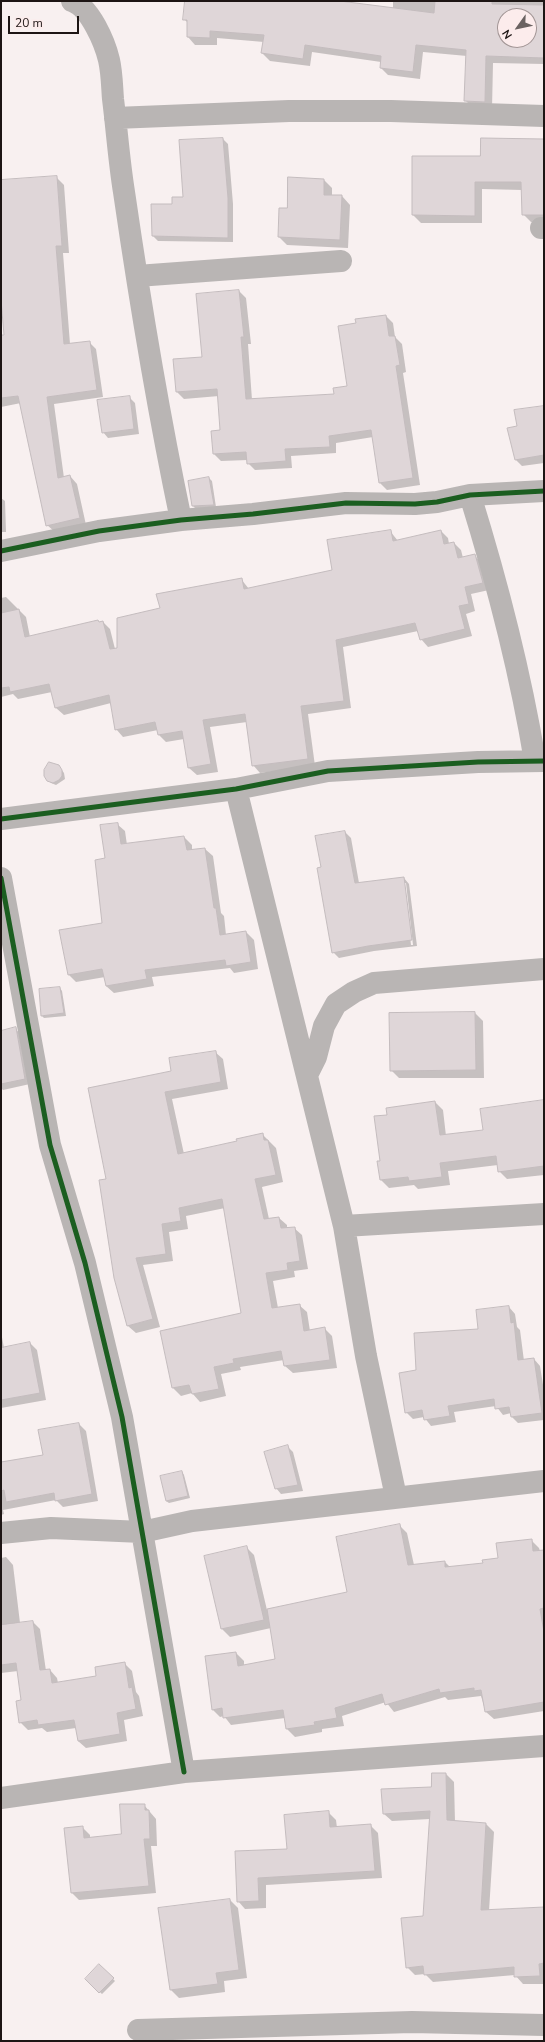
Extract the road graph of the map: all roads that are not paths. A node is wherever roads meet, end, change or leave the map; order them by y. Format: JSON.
{"nodes":[{"id":1,"x":72,"y":1,"type":"edge"},
{"id":2,"x":544,"y":116,"type":"edge"},
{"id":3,"x":115,"y":118,"type":"junction"},
{"id":4,"x":341,"y":261,"type":"dead end"},
{"id":5,"x":136,"y":276,"type":"junction"},
{"id":6,"x":544,"y":491,"type":"edge"},
{"id":7,"x":470,"y":495,"type":"junction"},
{"id":8,"x":181,"y":520,"type":"junction"},
{"id":9,"x":1,"y":551,"type":"edge"},
{"id":10,"x":540,"y":761,"type":"edge"},
{"id":11,"x":236,"y":789,"type":"junction"},
{"id":12,"x":1,"y":819,"type":"edge"},
{"id":13,"x":1,"y":878,"type":"edge"},
{"id":14,"x":544,"y":969,"type":"edge"},
{"id":15,"x":307,"y":1075,"type":"junction"},
{"id":16,"x":544,"y":1214,"type":"edge"},
{"id":17,"x":344,"y":1226,"type":"junction"},
{"id":18,"x":544,"y":1481,"type":"edge"},
{"id":19,"x":396,"y":1497,"type":"junction"},
{"id":20,"x":142,"y":1532,"type":"junction"},
{"id":21,"x":1,"y":1533,"type":"edge"},
{"id":22,"x":544,"y":1746,"type":"edge"},
{"id":23,"x":184,"y":1772,"type":"junction"},
{"id":24,"x":1,"y":1798,"type":"edge"},
{"id":25,"x":412,"y":2022,"type":"junction"},
{"id":26,"x":544,"y":2025,"type":"edge"},
{"id":27,"x":138,"y":2030,"type":"dead end"},
{"id":28,"x":391,"y":2041,"type":"edge"}],
"edges":[{"from":1,"to":3,"type":"street"},
{"from":2,"to":3,"type":"street"},
{"from":3,"to":5,"type":"street"},
{"from":4,"to":5,"type":"street"},
{"from":5,"to":8,"type":"street"},
{"from":6,"to":7,"type":"street"},
{"from":7,"to":8,"type":"street"},
{"from":7,"to":10,"type":"street"},
{"from":8,"to":9,"type":"street"},
{"from":10,"to":11,"type":"street"},
{"from":11,"to":12,"type":"street"},
{"from":11,"to":15,"type":"street"},
{"from":13,"to":20,"type":"street"},
{"from":14,"to":15,"type":"street"},
{"from":15,"to":17,"type":"street"},
{"from":16,"to":17,"type":"street"},
{"from":17,"to":19,"type":"street"},
{"from":18,"to":19,"type":"street"},
{"from":19,"to":20,"type":"street"},
{"from":20,"to":21,"type":"street"},
{"from":20,"to":23,"type":"street"},
{"from":22,"to":23,"type":"street"},
{"from":23,"to":24,"type":"street"},
{"from":25,"to":26,"type":"street"},
{"from":25,"to":27,"type":"street"},
{"from":25,"to":28,"type":"street"}]}
